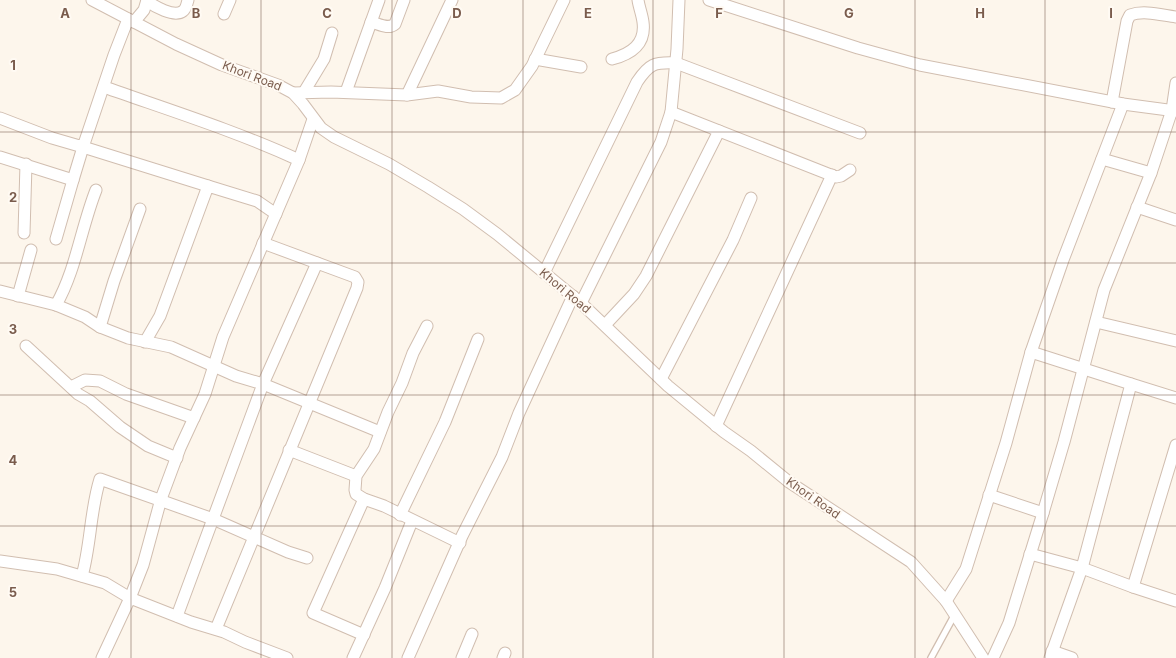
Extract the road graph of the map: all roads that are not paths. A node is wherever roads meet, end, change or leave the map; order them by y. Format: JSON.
{"nodes":[{"id":1,"x":92,"y":0,"type":"edge"},
{"id":2,"x":188,"y":0,"type":"edge"},
{"id":3,"x":230,"y":0,"type":"edge"},
{"id":4,"x":379,"y":0,"type":"edge"},
{"id":5,"x":404,"y":0,"type":"edge"},
{"id":6,"x":452,"y":0,"type":"edge"},
{"id":7,"x":564,"y":0,"type":"edge"},
{"id":8,"x":638,"y":0,"type":"edge"},
{"id":9,"x":679,"y":0,"type":"edge"},
{"id":10,"x":709,"y":0,"type":"edge"},
{"id":11,"x":147,"y":1,"type":"edge"},
{"id":12,"x":224,"y":14,"type":"dead end"},
{"id":13,"x":1176,"y":17,"type":"edge"},
{"id":14,"x":131,"y":20,"type":"junction"},
{"id":15,"x":372,"y":22,"type":"junction"},
{"id":16,"x":332,"y":33,"type":"dead end"},
{"id":17,"x":535,"y":59,"type":"junction"},
{"id":18,"x":612,"y":60,"type":"dead end"},
{"id":19,"x":676,"y":63,"type":"junction"},
{"id":20,"x":581,"y":67,"type":"dead end"},
{"id":21,"x":1176,"y":83,"type":"edge"},
{"id":22,"x":104,"y":87,"type":"junction"},
{"id":23,"x":304,"y":92,"type":"junction"},
{"id":24,"x":346,"y":92,"type":"junction"},
{"id":25,"x":293,"y":93,"type":"junction"},
{"id":26,"x":407,"y":95,"type":"junction"},
{"id":27,"x":1112,"y":102,"type":"junction"},
{"id":28,"x":1123,"y":104,"type":"junction"},
{"id":29,"x":1174,"y":110,"type":"edge"},
{"id":30,"x":671,"y":112,"type":"junction"},
{"id":31,"x":0,"y":118,"type":"edge"},
{"id":32,"x":313,"y":119,"type":"junction"},
{"id":33,"x":719,"y":130,"type":"junction"},
{"id":34,"x":860,"y":133,"type":"dead end"},
{"id":35,"x":83,"y":147,"type":"junction"},
{"id":36,"x":0,"y":157,"type":"edge"},
{"id":37,"x":1102,"y":159,"type":"junction"},
{"id":38,"x":300,"y":160,"type":"junction"},
{"id":39,"x":26,"y":164,"type":"junction"},
{"id":40,"x":850,"y":170,"type":"dead end"},
{"id":41,"x":1151,"y":173,"type":"junction"},
{"id":42,"x":832,"y":175,"type":"junction"},
{"id":43,"x":73,"y":180,"type":"junction"},
{"id":44,"x":208,"y":186,"type":"junction"},
{"id":45,"x":96,"y":190,"type":"dead end"},
{"id":46,"x":751,"y":198,"type":"dead end"},
{"id":47,"x":1138,"y":207,"type":"junction"},
{"id":48,"x":140,"y":209,"type":"dead end"},
{"id":49,"x":276,"y":214,"type":"junction"},
{"id":50,"x":1176,"y":220,"type":"edge"},
{"id":51,"x":24,"y":233,"type":"dead end"},
{"id":52,"x":56,"y":239,"type":"dead end"},
{"id":53,"x":263,"y":243,"type":"junction"},
{"id":54,"x":31,"y":250,"type":"dead end"},
{"id":55,"x":317,"y":263,"type":"junction"},
{"id":56,"x":544,"y":273,"type":"junction"},
{"id":57,"x":0,"y":291,"type":"edge"},
{"id":58,"x":18,"y":296,"type":"junction"},
{"id":59,"x":577,"y":300,"type":"junction"},
{"id":60,"x":56,"y":305,"type":"junction"},
{"id":61,"x":1096,"y":322,"type":"junction"},
{"id":62,"x":605,"y":325,"type":"junction"},
{"id":63,"x":427,"y":326,"type":"dead end"},
{"id":64,"x":100,"y":327,"type":"junction"},
{"id":65,"x":478,"y":339,"type":"dead end"},
{"id":66,"x":1176,"y":341,"type":"edge"},
{"id":67,"x":145,"y":342,"type":"junction"},
{"id":68,"x":26,"y":346,"type":"dead end"},
{"id":69,"x":1031,"y":352,"type":"junction"},
{"id":70,"x":213,"y":366,"type":"junction"},
{"id":71,"x":1084,"y":369,"type":"junction"},
{"id":72,"x":661,"y":379,"type":"junction"},
{"id":73,"x":262,"y":384,"type":"junction"},
{"id":74,"x":1132,"y":384,"type":"junction"},
{"id":75,"x":71,"y":387,"type":"junction"},
{"id":76,"x":1176,"y":398,"type":"edge"},
{"id":77,"x":310,"y":403,"type":"junction"},
{"id":78,"x":194,"y":418,"type":"junction"},
{"id":79,"x":716,"y":426,"type":"junction"},
{"id":80,"x":380,"y":432,"type":"junction"},
{"id":81,"x":1176,"y":445,"type":"edge"},
{"id":82,"x":289,"y":450,"type":"junction"},
{"id":83,"x":176,"y":458,"type":"junction"},
{"id":84,"x":356,"y":476,"type":"junction"},
{"id":85,"x":989,"y":495,"type":"junction"},
{"id":86,"x":364,"y":499,"type":"junction"},
{"id":87,"x":161,"y":502,"type":"junction"},
{"id":88,"x":1043,"y":513,"type":"junction"},
{"id":89,"x":400,"y":515,"type":"junction"},
{"id":90,"x":213,"y":519,"type":"junction"},
{"id":91,"x":412,"y":521,"type":"junction"},
{"id":92,"x":254,"y":537,"type":"junction"},
{"id":93,"x":460,"y":543,"type":"junction"},
{"id":94,"x":1030,"y":554,"type":"junction"},
{"id":95,"x":307,"y":558,"type":"dead end"},
{"id":96,"x":0,"y":561,"type":"edge"},
{"id":97,"x":1082,"y":568,"type":"junction"},
{"id":98,"x":82,"y":576,"type":"junction"},
{"id":99,"x":1132,"y":587,"type":"junction"},
{"id":100,"x":130,"y":598,"type":"junction"},
{"id":101,"x":946,"y":601,"type":"junction"},
{"id":102,"x":1176,"y":601,"type":"edge"},
{"id":103,"x":955,"y":614,"type":"junction"},
{"id":104,"x":177,"y":616,"type":"junction"},
{"id":105,"x":216,"y":629,"type":"junction"},
{"id":106,"x":472,"y":634,"type":"dead end"},
{"id":107,"x":364,"y":635,"type":"junction"},
{"id":108,"x":1051,"y":654,"type":"edge"},
{"id":109,"x":102,"y":658,"type":"edge"},
{"id":110,"x":287,"y":658,"type":"edge"},
{"id":111,"x":353,"y":658,"type":"edge"},
{"id":112,"x":408,"y":658,"type":"edge"},
{"id":113,"x":462,"y":658,"type":"edge"},
{"id":114,"x":931,"y":658,"type":"edge"},
{"id":115,"x":983,"y":658,"type":"edge"},
{"id":116,"x":993,"y":658,"type":"edge"},
{"id":117,"x":1072,"y":658,"type":"edge"}],
"edges":[{"from":1,"to":14,"type":"street","name":"Khori Road"},
{"from":2,"to":11,"type":"street"},
{"from":3,"to":12,"type":"street"},
{"from":4,"to":15,"type":"street"},
{"from":5,"to":15,"type":"street"},
{"from":6,"to":26,"type":"street"},
{"from":7,"to":17,"type":"street"},
{"from":8,"to":18,"type":"street"},
{"from":9,"to":19,"type":"street"},
{"from":10,"to":27,"type":"street"},
{"from":11,"to":14,"type":"street"},
{"from":13,"to":27,"type":"street"},
{"from":14,"to":22,"type":"street"},
{"from":14,"to":25,"type":"street","name":"Khori Road"},
{"from":15,"to":24,"type":"street"},
{"from":16,"to":23,"type":"street"},
{"from":17,"to":20,"type":"street"},
{"from":17,"to":26,"type":"street"},
{"from":19,"to":30,"type":"street"},
{"from":19,"to":34,"type":"street"},
{"from":19,"to":56,"type":"street"},
{"from":21,"to":29,"type":"street"},
{"from":22,"to":35,"type":"street"},
{"from":22,"to":38,"type":"street"},
{"from":23,"to":24,"type":"street"},
{"from":23,"to":25,"type":"street"},
{"from":24,"to":26,"type":"street"},
{"from":25,"to":32,"type":"street","name":"Khori Road"},
{"from":27,"to":28,"type":"street"},
{"from":28,"to":29,"type":"street"},
{"from":28,"to":37,"type":"street"},
{"from":29,"to":41,"type":"street"},
{"from":30,"to":33,"type":"street"},
{"from":30,"to":59,"type":"street"},
{"from":31,"to":35,"type":"street"},
{"from":32,"to":38,"type":"street"},
{"from":32,"to":56,"type":"street","name":"Khori Road"},
{"from":33,"to":42,"type":"street"},
{"from":33,"to":62,"type":"street"},
{"from":35,"to":43,"type":"street"},
{"from":35,"to":44,"type":"street"},
{"from":36,"to":39,"type":"street"},
{"from":37,"to":41,"type":"street"},
{"from":37,"to":69,"type":"street"},
{"from":38,"to":49,"type":"street"},
{"from":39,"to":43,"type":"street"},
{"from":39,"to":51,"type":"street"},
{"from":40,"to":42,"type":"street"},
{"from":41,"to":47,"type":"street"},
{"from":42,"to":79,"type":"street"},
{"from":43,"to":52,"type":"street"},
{"from":44,"to":49,"type":"street"},
{"from":44,"to":67,"type":"street"},
{"from":45,"to":60,"type":"street"},
{"from":46,"to":72,"type":"street"},
{"from":47,"to":50,"type":"street"},
{"from":47,"to":61,"type":"street"},
{"from":48,"to":64,"type":"street"},
{"from":49,"to":53,"type":"street"},
{"from":53,"to":55,"type":"street"},
{"from":53,"to":70,"type":"street"},
{"from":54,"to":58,"type":"street"},
{"from":55,"to":73,"type":"street"},
{"from":55,"to":77,"type":"street"},
{"from":56,"to":59,"type":"street","name":"Khori Road"},
{"from":57,"to":58,"type":"street"},
{"from":58,"to":60,"type":"street"},
{"from":59,"to":62,"type":"street","name":"Khori Road"},
{"from":59,"to":93,"type":"street"},
{"from":60,"to":64,"type":"street"},
{"from":61,"to":66,"type":"street"},
{"from":61,"to":71,"type":"street"},
{"from":62,"to":72,"type":"street","name":"Khori Road"},
{"from":63,"to":80,"type":"street"},
{"from":64,"to":67,"type":"street"},
{"from":65,"to":89,"type":"street"},
{"from":67,"to":70,"type":"street"},
{"from":68,"to":75,"type":"street"},
{"from":69,"to":71,"type":"street"},
{"from":69,"to":85,"type":"street"},
{"from":70,"to":73,"type":"street"},
{"from":70,"to":78,"type":"street"},
{"from":71,"to":74,"type":"street"},
{"from":71,"to":88,"type":"street"},
{"from":72,"to":79,"type":"street","name":"Khori Road"},
{"from":73,"to":77,"type":"street"},
{"from":73,"to":90,"type":"street"},
{"from":74,"to":76,"type":"street"},
{"from":74,"to":97,"type":"street"},
{"from":75,"to":78,"type":"street"},
{"from":75,"to":83,"type":"street"},
{"from":77,"to":80,"type":"street"},
{"from":77,"to":82,"type":"street"},
{"from":78,"to":83,"type":"street"},
{"from":79,"to":101,"type":"street","name":"Khori Road"},
{"from":80,"to":84,"type":"street"},
{"from":81,"to":99,"type":"street"},
{"from":82,"to":84,"type":"street"},
{"from":82,"to":92,"type":"street"},
{"from":83,"to":87,"type":"street"},
{"from":84,"to":86,"type":"street"},
{"from":85,"to":88,"type":"street"},
{"from":85,"to":101,"type":"street"},
{"from":86,"to":89,"type":"street"},
{"from":86,"to":107,"type":"street"},
{"from":87,"to":90,"type":"street"},
{"from":87,"to":98,"type":"street"},
{"from":87,"to":100,"type":"street"},
{"from":88,"to":94,"type":"street"},
{"from":89,"to":91,"type":"street"},
{"from":90,"to":92,"type":"street"},
{"from":90,"to":104,"type":"street"},
{"from":91,"to":93,"type":"street"},
{"from":91,"to":107,"type":"street"},
{"from":92,"to":95,"type":"street"},
{"from":92,"to":105,"type":"street"},
{"from":93,"to":112,"type":"street"},
{"from":94,"to":97,"type":"street"},
{"from":94,"to":116,"type":"street"},
{"from":96,"to":98,"type":"street"},
{"from":97,"to":99,"type":"street"},
{"from":97,"to":108,"type":"street"},
{"from":98,"to":100,"type":"street"},
{"from":99,"to":102,"type":"street"},
{"from":100,"to":104,"type":"street"},
{"from":100,"to":109,"type":"street"},
{"from":101,"to":103,"type":"street","name":"Khori Road"},
{"from":103,"to":114,"type":"lane"},
{"from":103,"to":115,"type":"street","name":"Khori Road"},
{"from":104,"to":105,"type":"street"},
{"from":105,"to":110,"type":"street"},
{"from":106,"to":113,"type":"street"},
{"from":107,"to":111,"type":"street"},
{"from":108,"to":117,"type":"street"}]}
